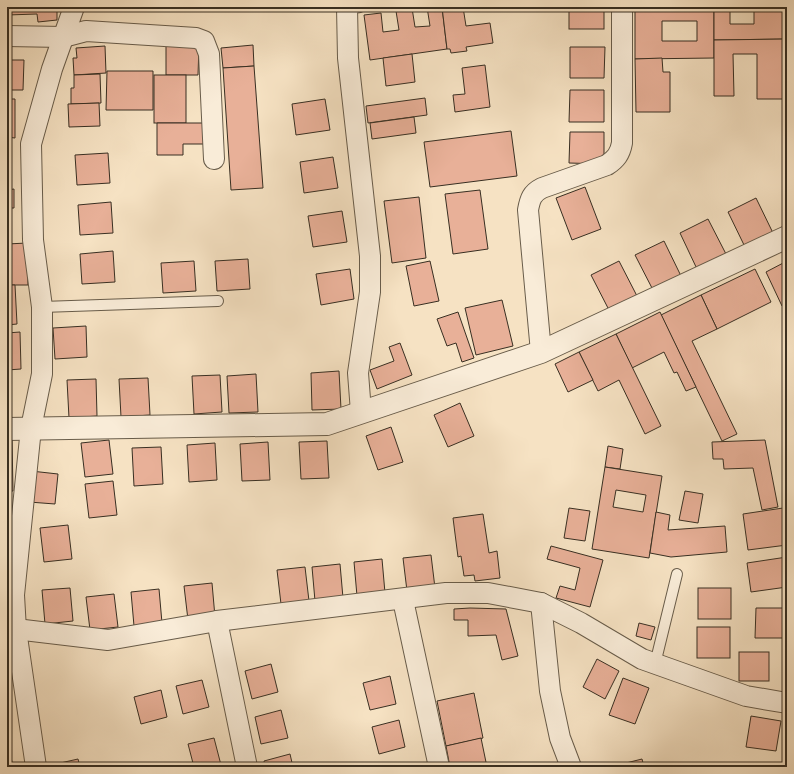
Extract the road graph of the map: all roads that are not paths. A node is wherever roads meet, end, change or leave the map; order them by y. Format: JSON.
{"nodes":[{"id":1,"x":74,"y":7,"type":"edge"},
{"id":2,"x":622,"y":7,"type":"edge"},
{"id":3,"x":352,"y":8,"type":"edge"},
{"id":4,"x":7,"y":36,"type":"edge"},
{"id":5,"x":63,"y":37,"type":"junction"},
{"id":6,"x":214,"y":159,"type":"dead end"},
{"id":7,"x":787,"y":237,"type":"edge"},
{"id":8,"x":218,"y":301,"type":"dead end"},
{"id":9,"x":42,"y":307,"type":"junction"},
{"id":10,"x":541,"y":352,"type":"junction"},
{"id":11,"x":361,"y":412,"type":"junction"},
{"id":12,"x":31,"y":428,"type":"junction"},
{"id":13,"x":7,"y":429,"type":"edge"},
{"id":14,"x":677,"y":574,"type":"dead end"},
{"id":15,"x":403,"y":600,"type":"junction"},
{"id":16,"x":541,"y":603,"type":"junction"},
{"id":17,"x":217,"y":621,"type":"junction"},
{"id":18,"x":11,"y":629,"type":"edge"},
{"id":19,"x":656,"y":664,"type":"junction"},
{"id":20,"x":787,"y":703,"type":"edge"},
{"id":21,"x":36,"y":767,"type":"edge"},
{"id":22,"x":247,"y":767,"type":"edge"},
{"id":23,"x":439,"y":767,"type":"edge"},
{"id":24,"x":571,"y":767,"type":"edge"}],
"edges":[{"from":1,"to":5,"type":"street"},
{"from":2,"to":10,"type":"street"},
{"from":3,"to":11,"type":"street"},
{"from":4,"to":5,"type":"street"},
{"from":5,"to":6,"type":"street"},
{"from":5,"to":9,"type":"street"},
{"from":7,"to":10,"type":"street"},
{"from":8,"to":9,"type":"lane"},
{"from":9,"to":12,"type":"street"},
{"from":10,"to":11,"type":"street"},
{"from":11,"to":12,"type":"street"},
{"from":12,"to":13,"type":"street"},
{"from":12,"to":18,"type":"street"},
{"from":14,"to":19,"type":"lane"},
{"from":15,"to":16,"type":"street"},
{"from":15,"to":17,"type":"street"},
{"from":15,"to":23,"type":"street"},
{"from":16,"to":19,"type":"street"},
{"from":16,"to":24,"type":"street"},
{"from":17,"to":18,"type":"street"},
{"from":17,"to":22,"type":"street"},
{"from":18,"to":21,"type":"street"},
{"from":19,"to":20,"type":"street"}]}
